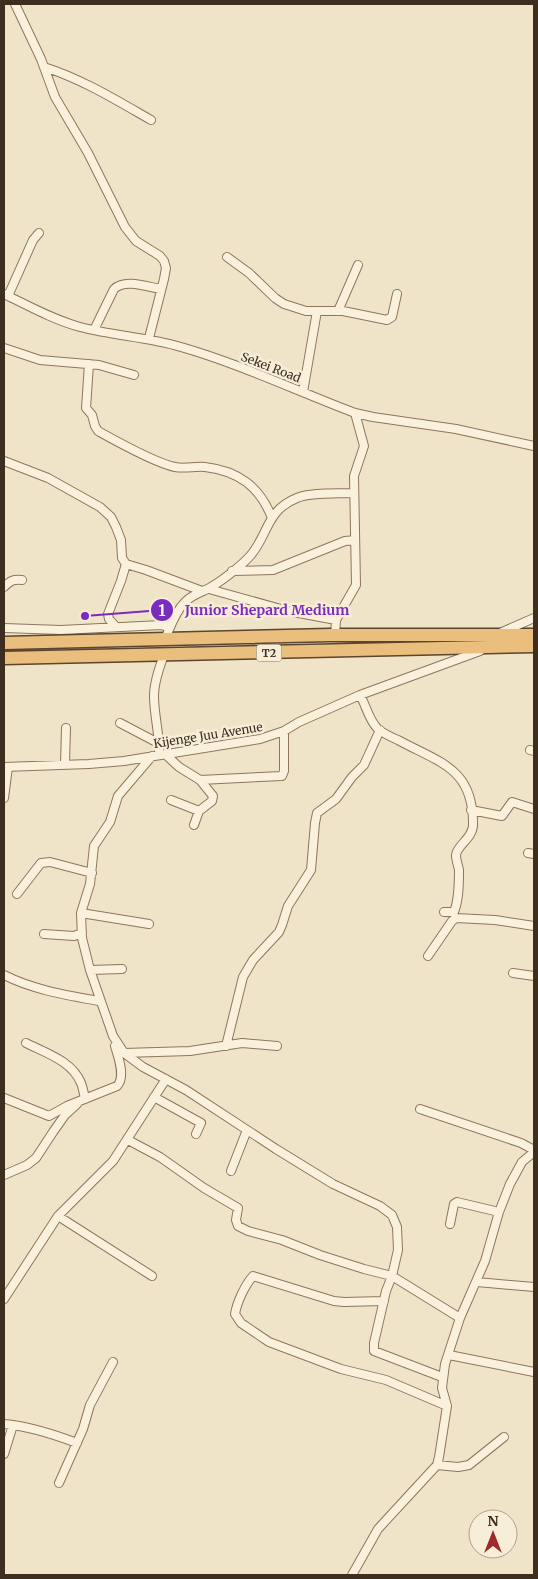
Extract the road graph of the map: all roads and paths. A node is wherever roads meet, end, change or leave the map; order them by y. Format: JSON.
{"nodes":[{"id":1,"x":15,"y":4,"type":"edge"},
{"id":2,"x":44,"y":67,"type":"junction"},
{"id":3,"x":150,"y":120,"type":"dead end"},
{"id":4,"x":39,"y":232,"type":"dead end"},
{"id":5,"x":227,"y":257,"type":"dead end"},
{"id":6,"x":358,"y":264,"type":"dead end"},
{"id":7,"x":161,"y":289,"type":"junction"},
{"id":8,"x":397,"y":294,"type":"dead end"},
{"id":9,"x":6,"y":295,"type":"edge"},
{"id":10,"x":317,"y":311,"type":"junction"},
{"id":11,"x":338,"y":311,"type":"junction"},
{"id":12,"x":94,"y":330,"type":"junction"},
{"id":13,"x":149,"y":338,"type":"junction"},
{"id":14,"x":4,"y":348,"type":"edge"},
{"id":15,"x":89,"y":364,"type":"junction"},
{"id":16,"x":134,"y":375,"type":"dead end"},
{"id":17,"x":303,"y":392,"type":"junction"},
{"id":18,"x":355,"y":413,"type":"junction"},
{"id":19,"x":534,"y":446,"type":"edge"},
{"id":20,"x":4,"y":461,"type":"edge"},
{"id":21,"x":354,"y":493,"type":"junction"},
{"id":22,"x":272,"y":518,"type":"junction"},
{"id":23,"x":355,"y":540,"type":"junction"},
{"id":24,"x":126,"y":564,"type":"junction"},
{"id":25,"x":232,"y":571,"type":"junction"},
{"id":26,"x":22,"y":580,"type":"dead end"},
{"id":27,"x":4,"y":587,"type":"edge"},
{"id":28,"x":205,"y":590,"type":"junction"},
{"id":29,"x":534,"y":618,"type":"edge"},
{"id":30,"x":336,"y":620,"type":"junction"},
{"id":31,"x":116,"y":627,"type":"junction"},
{"id":32,"x":4,"y":628,"type":"edge"},
{"id":33,"x":167,"y":633,"type":"junction"},
{"id":34,"x":332,"y":635,"type":"junction"},
{"id":35,"x":371,"y":635,"type":"junction"},
{"id":36,"x":534,"y":635,"type":"edge"},
{"id":37,"x":493,"y":636,"type":"junction"},
{"id":38,"x":4,"y":643,"type":"edge"},
{"id":39,"x":534,"y":646,"type":"edge"},
{"id":40,"x":488,"y":648,"type":"junction"},
{"id":41,"x":370,"y":650,"type":"junction"},
{"id":42,"x":328,"y":651,"type":"junction"},
{"id":43,"x":164,"y":655,"type":"junction"},
{"id":44,"x":4,"y":658,"type":"edge"},
{"id":45,"x":360,"y":695,"type":"junction"},
{"id":46,"x":120,"y":722,"type":"dead end"},
{"id":47,"x":66,"y":728,"type":"dead end"},
{"id":48,"x":380,"y":730,"type":"junction"},
{"id":49,"x":284,"y":731,"type":"junction"},
{"id":50,"x":160,"y":744,"type":"junction"},
{"id":51,"x":158,"y":755,"type":"junction"},
{"id":52,"x":65,"y":764,"type":"junction"},
{"id":53,"x":6,"y":767,"type":"edge"},
{"id":54,"x":200,"y":780,"type":"junction"},
{"id":55,"x":4,"y":798,"type":"edge"},
{"id":56,"x":171,"y":800,"type":"dead end"},
{"id":57,"x":534,"y":809,"type":"edge"},
{"id":58,"x":471,"y":810,"type":"junction"},
{"id":59,"x":199,"y":811,"type":"junction"},
{"id":60,"x":194,"y":825,"type":"dead end"},
{"id":61,"x":92,"y":873,"type":"junction"},
{"id":62,"x":17,"y":894,"type":"dead end"},
{"id":63,"x":444,"y":912,"type":"dead end"},
{"id":64,"x":81,"y":914,"type":"junction"},
{"id":65,"x":149,"y":924,"type":"dead end"},
{"id":66,"x":534,"y":926,"type":"edge"},
{"id":67,"x":82,"y":933,"type":"junction"},
{"id":68,"x":44,"y":934,"type":"dead end"},
{"id":69,"x":428,"y":956,"type":"dead end"},
{"id":70,"x":122,"y":969,"type":"dead end"},
{"id":71,"x":90,"y":970,"type":"junction"},
{"id":72,"x":513,"y":973,"type":"dead end"},
{"id":73,"x":4,"y":975,"type":"edge"},
{"id":74,"x":534,"y":976,"type":"edge"},
{"id":75,"x":99,"y":1001,"type":"junction"},
{"id":76,"x":113,"y":1036,"type":"junction"},
{"id":77,"x":26,"y":1043,"type":"dead end"},
{"id":78,"x":226,"y":1046,"type":"junction"},
{"id":79,"x":277,"y":1046,"type":"dead end"},
{"id":80,"x":124,"y":1053,"type":"junction"},
{"id":81,"x":166,"y":1079,"type":"junction"},
{"id":82,"x":154,"y":1096,"type":"junction"},
{"id":83,"x":4,"y":1098,"type":"edge"},
{"id":84,"x":83,"y":1100,"type":"junction"},
{"id":85,"x":420,"y":1109,"type":"dead end"},
{"id":86,"x":247,"y":1130,"type":"junction"},
{"id":87,"x":196,"y":1134,"type":"dead end"},
{"id":88,"x":128,"y":1140,"type":"junction"},
{"id":89,"x":533,"y":1154,"type":"edge"},
{"id":90,"x":232,"y":1170,"type":"dead end"},
{"id":91,"x":4,"y":1176,"type":"edge"},
{"id":92,"x":499,"y":1212,"type":"junction"},
{"id":93,"x":58,"y":1216,"type":"junction"},
{"id":94,"x":450,"y":1224,"type":"dead end"},
{"id":95,"x":152,"y":1276,"type":"dead end"},
{"id":96,"x":392,"y":1276,"type":"junction"},
{"id":97,"x":477,"y":1282,"type":"junction"},
{"id":98,"x":534,"y":1287,"type":"edge"},
{"id":99,"x":4,"y":1299,"type":"edge"},
{"id":100,"x":384,"y":1301,"type":"junction"},
{"id":101,"x":460,"y":1318,"type":"junction"},
{"id":102,"x":449,"y":1355,"type":"junction"},
{"id":103,"x":113,"y":1362,"type":"dead end"},
{"id":104,"x":534,"y":1372,"type":"edge"},
{"id":105,"x":442,"y":1377,"type":"junction"},
{"id":106,"x":447,"y":1406,"type":"junction"},
{"id":107,"x":4,"y":1424,"type":"edge"},
{"id":108,"x":13,"y":1425,"type":"junction"},
{"id":109,"x":504,"y":1437,"type":"dead end"},
{"id":110,"x":77,"y":1443,"type":"junction"},
{"id":111,"x":4,"y":1454,"type":"edge"},
{"id":112,"x":437,"y":1465,"type":"junction"},
{"id":113,"x":59,"y":1482,"type":"dead end"},
{"id":114,"x":352,"y":1575,"type":"edge"}],
"edges":[{"from":1,"to":2,"type":"street"},
{"from":2,"to":3,"type":"street"},
{"from":2,"to":7,"type":"street"},
{"from":4,"to":9,"type":"street"},
{"from":5,"to":10,"type":"street"},
{"from":6,"to":11,"type":"street"},
{"from":7,"to":12,"type":"street"},
{"from":7,"to":13,"type":"street"},
{"from":8,"to":11,"type":"street"},
{"from":9,"to":12,"type":"street","name":"Sekei Road"},
{"from":10,"to":11,"type":"street"},
{"from":10,"to":17,"type":"street"},
{"from":12,"to":13,"type":"street","name":"Sekei Road"},
{"from":13,"to":17,"type":"street","name":"Sekei Road"},
{"from":14,"to":15,"type":"street"},
{"from":15,"to":16,"type":"street"},
{"from":15,"to":22,"type":"street"},
{"from":17,"to":18,"type":"street","name":"Sekei Road"},
{"from":18,"to":19,"type":"street","name":"Sekei Road"},
{"from":18,"to":21,"type":"street"},
{"from":20,"to":24,"type":"street"},
{"from":21,"to":22,"type":"street"},
{"from":21,"to":23,"type":"street"},
{"from":22,"to":25,"type":"street"},
{"from":23,"to":25,"type":"street"},
{"from":23,"to":30,"type":"street"},
{"from":24,"to":28,"type":"street"},
{"from":24,"to":31,"type":"street"},
{"from":25,"to":28,"type":"street"},
{"from":26,"to":27,"type":"street"},
{"from":28,"to":30,"type":"street"},
{"from":28,"to":33,"type":"street"},
{"from":29,"to":37,"type":"street"},
{"from":30,"to":34,"type":"street"},
{"from":31,"to":32,"type":"street"},
{"from":31,"to":33,"type":"street"},
{"from":33,"to":34,"type":"highway","number":"T2"},
{"from":33,"to":38,"type":"highway","number":"T2"},
{"from":34,"to":35,"type":"highway","number":"T2"},
{"from":34,"to":42,"type":"highway"},
{"from":35,"to":37,"type":"highway","number":"T2"},
{"from":35,"to":41,"type":"highway"},
{"from":36,"to":37,"type":"highway","number":"T2"},
{"from":39,"to":40,"type":"highway","number":"T2"},
{"from":40,"to":41,"type":"highway","number":"T2"},
{"from":40,"to":45,"type":"street","name":"Kijenge Juu Avenue"},
{"from":41,"to":42,"type":"highway","number":"T2"},
{"from":42,"to":43,"type":"highway","number":"T2"},
{"from":43,"to":44,"type":"highway","number":"T2"},
{"from":43,"to":50,"type":"street"},
{"from":45,"to":48,"type":"street"},
{"from":45,"to":49,"type":"street","name":"Kijenge Juu Avenue"},
{"from":46,"to":50,"type":"street"},
{"from":47,"to":52,"type":"street"},
{"from":48,"to":58,"type":"street"},
{"from":48,"to":78,"type":"street"},
{"from":49,"to":51,"type":"street","name":"Kijenge Juu Avenue"},
{"from":49,"to":54,"type":"street"},
{"from":50,"to":51,"type":"street"},
{"from":51,"to":52,"type":"street","name":"Kijenge Juu Avenue"},
{"from":51,"to":54,"type":"street"},
{"from":51,"to":61,"type":"street"},
{"from":52,"to":53,"type":"street","name":"Kijenge Juu Avenue"},
{"from":53,"to":55,"type":"street"},
{"from":54,"to":59,"type":"street"},
{"from":56,"to":59,"type":"street"},
{"from":57,"to":58,"type":"street"},
{"from":58,"to":63,"type":"street"},
{"from":59,"to":60,"type":"street"},
{"from":61,"to":62,"type":"street"},
{"from":61,"to":64,"type":"street"},
{"from":64,"to":65,"type":"street"},
{"from":64,"to":67,"type":"street"},
{"from":66,"to":69,"type":"street"},
{"from":67,"to":68,"type":"street"},
{"from":67,"to":71,"type":"street"},
{"from":70,"to":71,"type":"street"},
{"from":71,"to":75,"type":"street"},
{"from":72,"to":74,"type":"street"},
{"from":73,"to":75,"type":"street"},
{"from":75,"to":76,"type":"street"},
{"from":76,"to":80,"type":"street"},
{"from":76,"to":84,"type":"street"},
{"from":77,"to":84,"type":"street"},
{"from":78,"to":79,"type":"street"},
{"from":78,"to":80,"type":"street"},
{"from":80,"to":81,"type":"street"},
{"from":81,"to":82,"type":"street"},
{"from":81,"to":86,"type":"street"},
{"from":82,"to":87,"type":"street"},
{"from":82,"to":88,"type":"street"},
{"from":83,"to":84,"type":"street"},
{"from":84,"to":91,"type":"street"},
{"from":85,"to":89,"type":"street"},
{"from":86,"to":90,"type":"street"},
{"from":86,"to":96,"type":"street"},
{"from":88,"to":93,"type":"street"},
{"from":88,"to":96,"type":"street"},
{"from":89,"to":92,"type":"street"},
{"from":92,"to":94,"type":"street"},
{"from":92,"to":97,"type":"street"},
{"from":93,"to":95,"type":"street"},
{"from":93,"to":99,"type":"street"},
{"from":96,"to":100,"type":"street"},
{"from":96,"to":101,"type":"street"},
{"from":97,"to":98,"type":"street"},
{"from":97,"to":101,"type":"street"},
{"from":100,"to":105,"type":"street"},
{"from":100,"to":106,"type":"street"},
{"from":101,"to":102,"type":"street"},
{"from":102,"to":104,"type":"street"},
{"from":102,"to":105,"type":"street"},
{"from":103,"to":110,"type":"street"},
{"from":105,"to":106,"type":"street"},
{"from":106,"to":112,"type":"street"},
{"from":107,"to":108,"type":"street"},
{"from":108,"to":110,"type":"street"},
{"from":108,"to":111,"type":"street"},
{"from":109,"to":112,"type":"street"},
{"from":110,"to":113,"type":"street"},
{"from":112,"to":114,"type":"street"}]}
